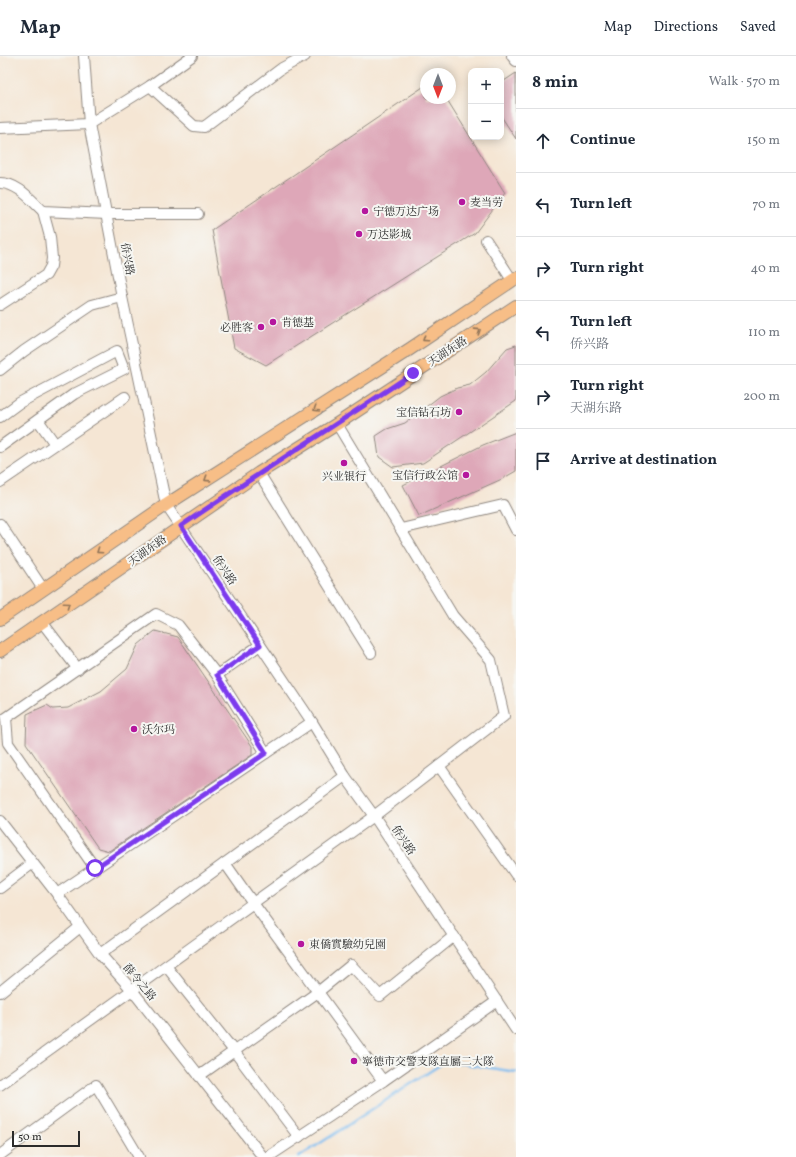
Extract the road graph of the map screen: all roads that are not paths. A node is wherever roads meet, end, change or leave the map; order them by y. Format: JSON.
{"nodes":[{"id":1,"x":84,"y":56,"type":"edge"},
{"id":2,"x":192,"y":56,"type":"edge"},
{"id":3,"x":305,"y":56,"type":"edge"},
{"id":4,"x":512,"y":56,"type":"edge"},
{"id":5,"x":516,"y":61,"type":"edge"},
{"id":6,"x":150,"y":86,"type":"junction"},
{"id":7,"x":89,"y":124,"type":"junction"},
{"id":8,"x":0,"y":128,"type":"edge"},
{"id":9,"x":0,"y":184,"type":"edge"},
{"id":10,"x":43,"y":211,"type":"junction"},
{"id":11,"x":107,"y":214,"type":"junction"},
{"id":12,"x":198,"y":214,"type":"dead end"},
{"id":13,"x":486,"y":240,"type":"dead end"},
{"id":14,"x":514,"y":279,"type":"edge"},
{"id":15,"x":122,"y":297,"type":"junction"},
{"id":16,"x":0,"y":305,"type":"edge"},
{"id":17,"x":516,"y":306,"type":"edge"},
{"id":18,"x":0,"y":370,"type":"edge"},
{"id":19,"x":124,"y":397,"type":"dead end"},
{"id":20,"x":0,"y":417,"type":"edge"},
{"id":21,"x":38,"y":420,"type":"junction"},
{"id":22,"x":337,"y":424,"type":"junction"},
{"id":23,"x":55,"y":444,"type":"junction"},
{"id":24,"x":0,"y":447,"type":"edge"},
{"id":25,"x":259,"y":473,"type":"junction"},
{"id":26,"x":0,"y":482,"type":"edge"},
{"id":27,"x":166,"y":505,"type":"junction"},
{"id":28,"x":0,"y":524,"type":"edge"},
{"id":29,"x":181,"y":526,"type":"junction"},
{"id":30,"x":401,"y":529,"type":"junction"},
{"id":31,"x":516,"y":530,"type":"edge"},
{"id":32,"x":43,"y":589,"type":"junction"},
{"id":33,"x":0,"y":619,"type":"edge"},
{"id":34,"x":42,"y":622,"type":"junction"},
{"id":35,"x":260,"y":645,"type":"junction"},
{"id":36,"x":0,"y":651,"type":"edge"},
{"id":37,"x":371,"y":653,"type":"dead end"},
{"id":38,"x":78,"y":669,"type":"junction"},
{"id":39,"x":217,"y":675,"type":"junction"},
{"id":40,"x":312,"y":722,"type":"junction"},
{"id":41,"x":266,"y":753,"type":"junction"},
{"id":42,"x":439,"y":766,"type":"junction"},
{"id":43,"x":345,"y":776,"type":"junction"},
{"id":44,"x":374,"y":816,"type":"junction"},
{"id":45,"x":0,"y":821,"type":"edge"},
{"id":46,"x":225,"y":862,"type":"junction"},
{"id":47,"x":33,"y":863,"type":"junction"},
{"id":48,"x":95,"y":868,"type":"junction"},
{"id":49,"x":516,"y":875,"type":"edge"},
{"id":50,"x":0,"y":888,"type":"edge"},
{"id":51,"x":57,"y":894,"type":"junction"},
{"id":52,"x":253,"y":903,"type":"junction"},
{"id":53,"x":80,"y":927,"type":"junction"},
{"id":54,"x":454,"y":936,"type":"junction"},
{"id":55,"x":100,"y":954,"type":"junction"},
{"id":56,"x":166,"y":966,"type":"junction"},
{"id":57,"x":132,"y":990,"type":"junction"},
{"id":58,"x":0,"y":992,"type":"edge"},
{"id":59,"x":318,"y":992,"type":"junction"},
{"id":60,"x":497,"y":1001,"type":"junction"},
{"id":61,"x":516,"y":1030,"type":"edge"},
{"id":62,"x":234,"y":1052,"type":"junction"},
{"id":63,"x":199,"y":1076,"type":"junction"},
{"id":64,"x":383,"y":1081,"type":"junction"},
{"id":65,"x":1,"y":1082,"type":"edge"},
{"id":66,"x":298,"y":1137,"type":"junction"},
{"id":67,"x":0,"y":1155,"type":"edge"},
{"id":68,"x":139,"y":1157,"type":"edge"},
{"id":69,"x":261,"y":1157,"type":"edge"}],
"edges":[{"from":1,"to":7,"type":"street","name":"侨兴路"},
{"from":2,"to":6,"type":"street"},
{"from":3,"to":6,"type":"street"},
{"from":4,"to":5,"type":"street"},
{"from":6,"to":7,"type":"street"},
{"from":7,"to":8,"type":"street"},
{"from":7,"to":11,"type":"street","name":"侨兴路"},
{"from":9,"to":10,"type":"street"},
{"from":10,"to":11,"type":"street"},
{"from":10,"to":16,"type":"street"},
{"from":11,"to":12,"type":"street"},
{"from":11,"to":15,"type":"street","name":"侨兴路"},
{"from":13,"to":14,"type":"street"},
{"from":14,"to":27,"type":"main road","name":"天湖东路","one_way":true},
{"from":15,"to":18,"type":"street"},
{"from":15,"to":27,"type":"street","name":"侨兴路"},
{"from":22,"to":17,"type":"main road","name":"天湖东路","one_way":true},
{"from":19,"to":23,"type":"street"},
{"from":20,"to":21,"type":"street"},
{"from":21,"to":23,"type":"street"},
{"from":21,"to":24,"type":"street"},
{"from":22,"to":25,"type":"main road","name":"天湖东路"},
{"from":22,"to":30,"type":"street"},
{"from":23,"to":26,"type":"street"},
{"from":25,"to":29,"type":"main road","name":"天湖东路"},
{"from":25,"to":37,"type":"street"},
{"from":27,"to":29,"type":"street","name":"侨兴路"},
{"from":27,"to":32,"type":"main road","name":"天湖东路","one_way":true},
{"from":28,"to":32,"type":"street"},
{"from":34,"to":29,"type":"main road","name":"天湖东路","one_way":true},
{"from":29,"to":35,"type":"street","name":"侨兴路"},
{"from":30,"to":31,"type":"street"},
{"from":30,"to":42,"type":"street"},
{"from":32,"to":33,"type":"main road","name":"天湖东路"},
{"from":34,"to":36,"type":"main road","name":"天湖东路"},
{"from":34,"to":38,"type":"street"},
{"from":35,"to":39,"type":"street"},
{"from":35,"to":40,"type":"street","name":"侨兴路"},
{"from":38,"to":39,"type":"street"},
{"from":38,"to":48,"type":"street"},
{"from":39,"to":41,"type":"street"},
{"from":40,"to":41,"type":"street"},
{"from":40,"to":43,"type":"street","name":"侨兴路"},
{"from":41,"to":48,"type":"street"},
{"from":42,"to":44,"type":"street"},
{"from":42,"to":49,"type":"street"},
{"from":43,"to":44,"type":"street","name":"侨兴路"},
{"from":43,"to":46,"type":"street"},
{"from":44,"to":52,"type":"street"},
{"from":44,"to":54,"type":"street","name":"侨兴路"},
{"from":45,"to":47,"type":"street","name":"薛令之路"},
{"from":46,"to":52,"type":"street"},
{"from":46,"to":55,"type":"street"},
{"from":47,"to":50,"type":"street"},
{"from":47,"to":51,"type":"street","name":"薛令之路"},
{"from":48,"to":51,"type":"street"},
{"from":51,"to":53,"type":"street","name":"薛令之路"},
{"from":52,"to":56,"type":"street"},
{"from":52,"to":59,"type":"street"},
{"from":53,"to":55,"type":"street","name":"薛令之路"},
{"from":53,"to":58,"type":"street"},
{"from":54,"to":59,"type":"street"},
{"from":54,"to":60,"type":"street","name":"侨兴路"},
{"from":55,"to":57,"type":"street","name":"薛令之路"},
{"from":56,"to":57,"type":"street"},
{"from":56,"to":62,"type":"street"},
{"from":57,"to":63,"type":"street","name":"薛令之路"},
{"from":57,"to":65,"type":"street"},
{"from":59,"to":62,"type":"street"},
{"from":59,"to":64,"type":"street"},
{"from":60,"to":61,"type":"street","name":"侨兴路"},
{"from":60,"to":64,"type":"street"},
{"from":62,"to":63,"type":"street"},
{"from":62,"to":66,"type":"street"},
{"from":63,"to":69,"type":"street","name":"薛令之路"},
{"from":64,"to":66,"type":"street"},
{"from":66,"to":69,"type":"street"},
{"from":67,"to":68,"type":"street"}]}
